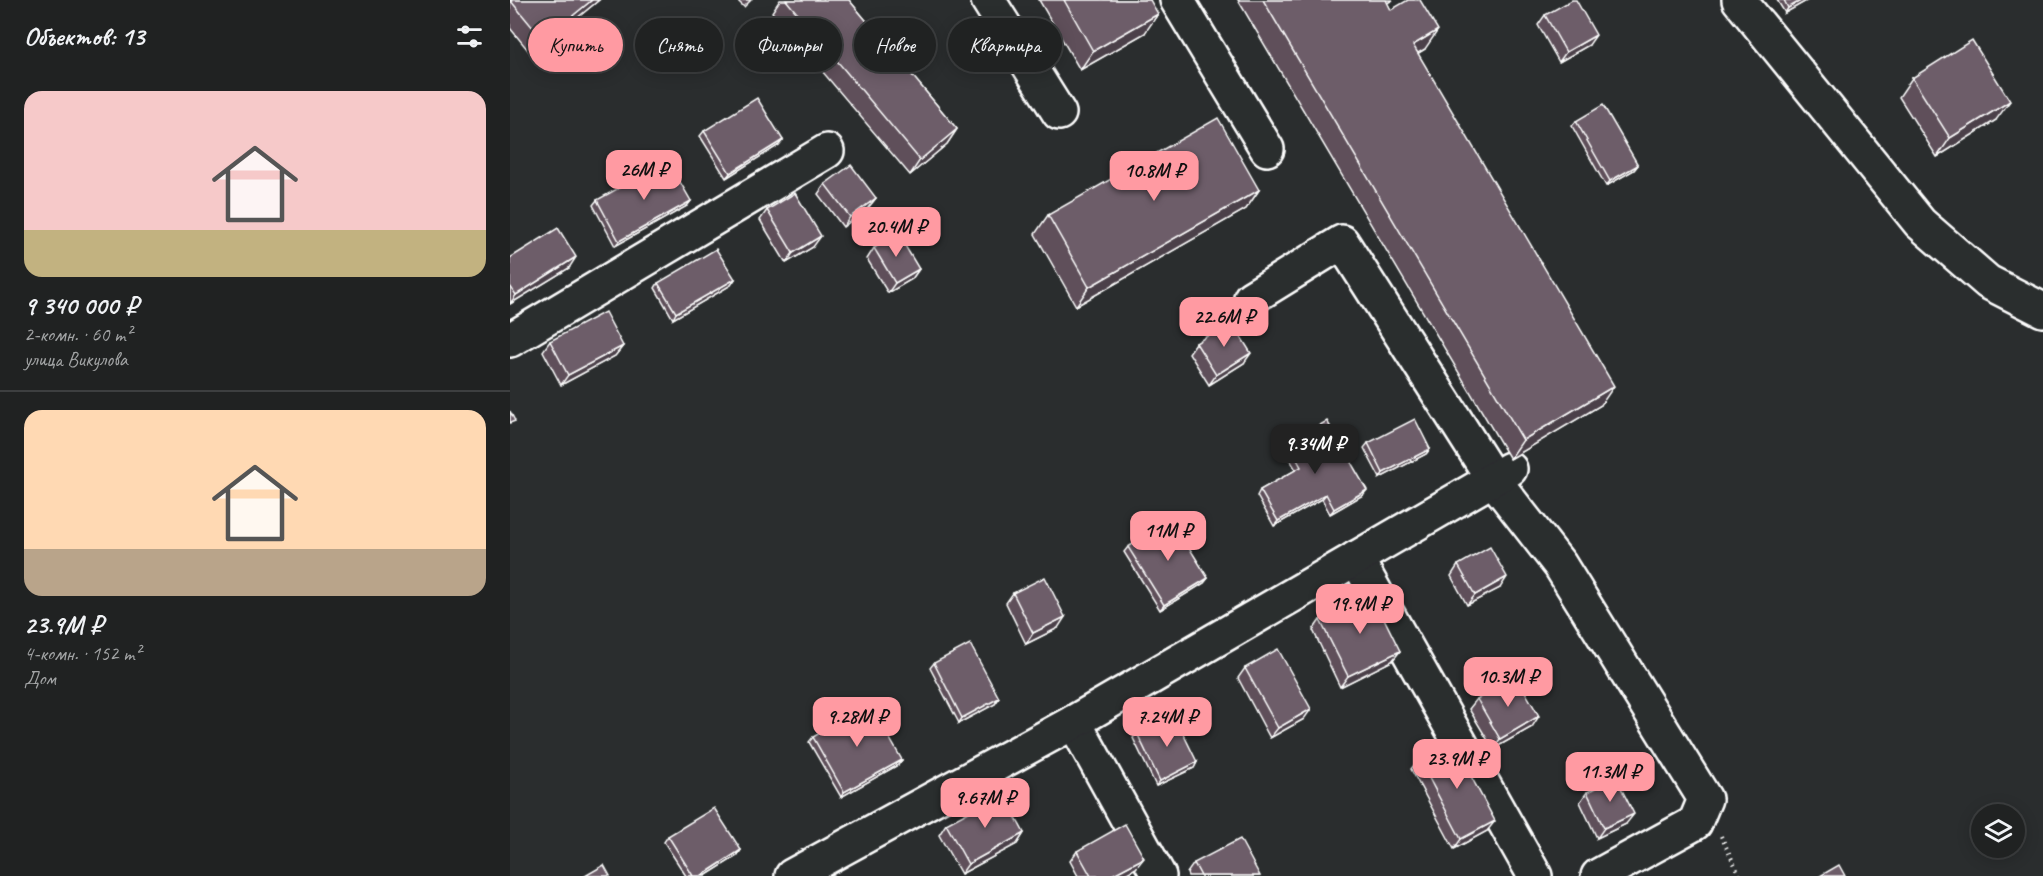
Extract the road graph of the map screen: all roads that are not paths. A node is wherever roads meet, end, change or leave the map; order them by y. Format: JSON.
{"nodes":[{"id":1,"x":988,"y":0,"type":"edge"},
{"id":2,"x":1177,"y":0,"type":"edge"},
{"id":3,"x":1739,"y":0,"type":"edge"},
{"id":4,"x":1059,"y":113,"type":"dead end"},
{"id":5,"x":1267,"y":149,"type":"dead end"},
{"id":6,"x":827,"y":151,"type":"dead end"},
{"id":7,"x":1251,"y":298,"type":"dead end"},
{"id":8,"x":2043,"y":310,"type":"edge"},
{"id":9,"x":510,"y":340,"type":"edge"},
{"id":10,"x":1502,"y":474,"type":"junction"},
{"id":11,"x":1356,"y":558,"type":"junction"},
{"id":12,"x":1074,"y":722,"type":"junction"},
{"id":13,"x":792,"y":876,"type":"edge"},
{"id":14,"x":1159,"y":876,"type":"edge"},
{"id":15,"x":1535,"y":876,"type":"edge"},
{"id":16,"x":1598,"y":876,"type":"edge"}],
"edges":[{"from":1,"to":4,"type":"street"},
{"from":2,"to":5,"type":"street"},
{"from":3,"to":8,"type":"street"},
{"from":6,"to":9,"type":"street"},
{"from":7,"to":10,"type":"street"},
{"from":10,"to":11,"type":"street"},
{"from":10,"to":16,"type":"street"},
{"from":11,"to":12,"type":"street"},
{"from":11,"to":15,"type":"street"},
{"from":12,"to":13,"type":"street"},
{"from":12,"to":14,"type":"street"}]}
